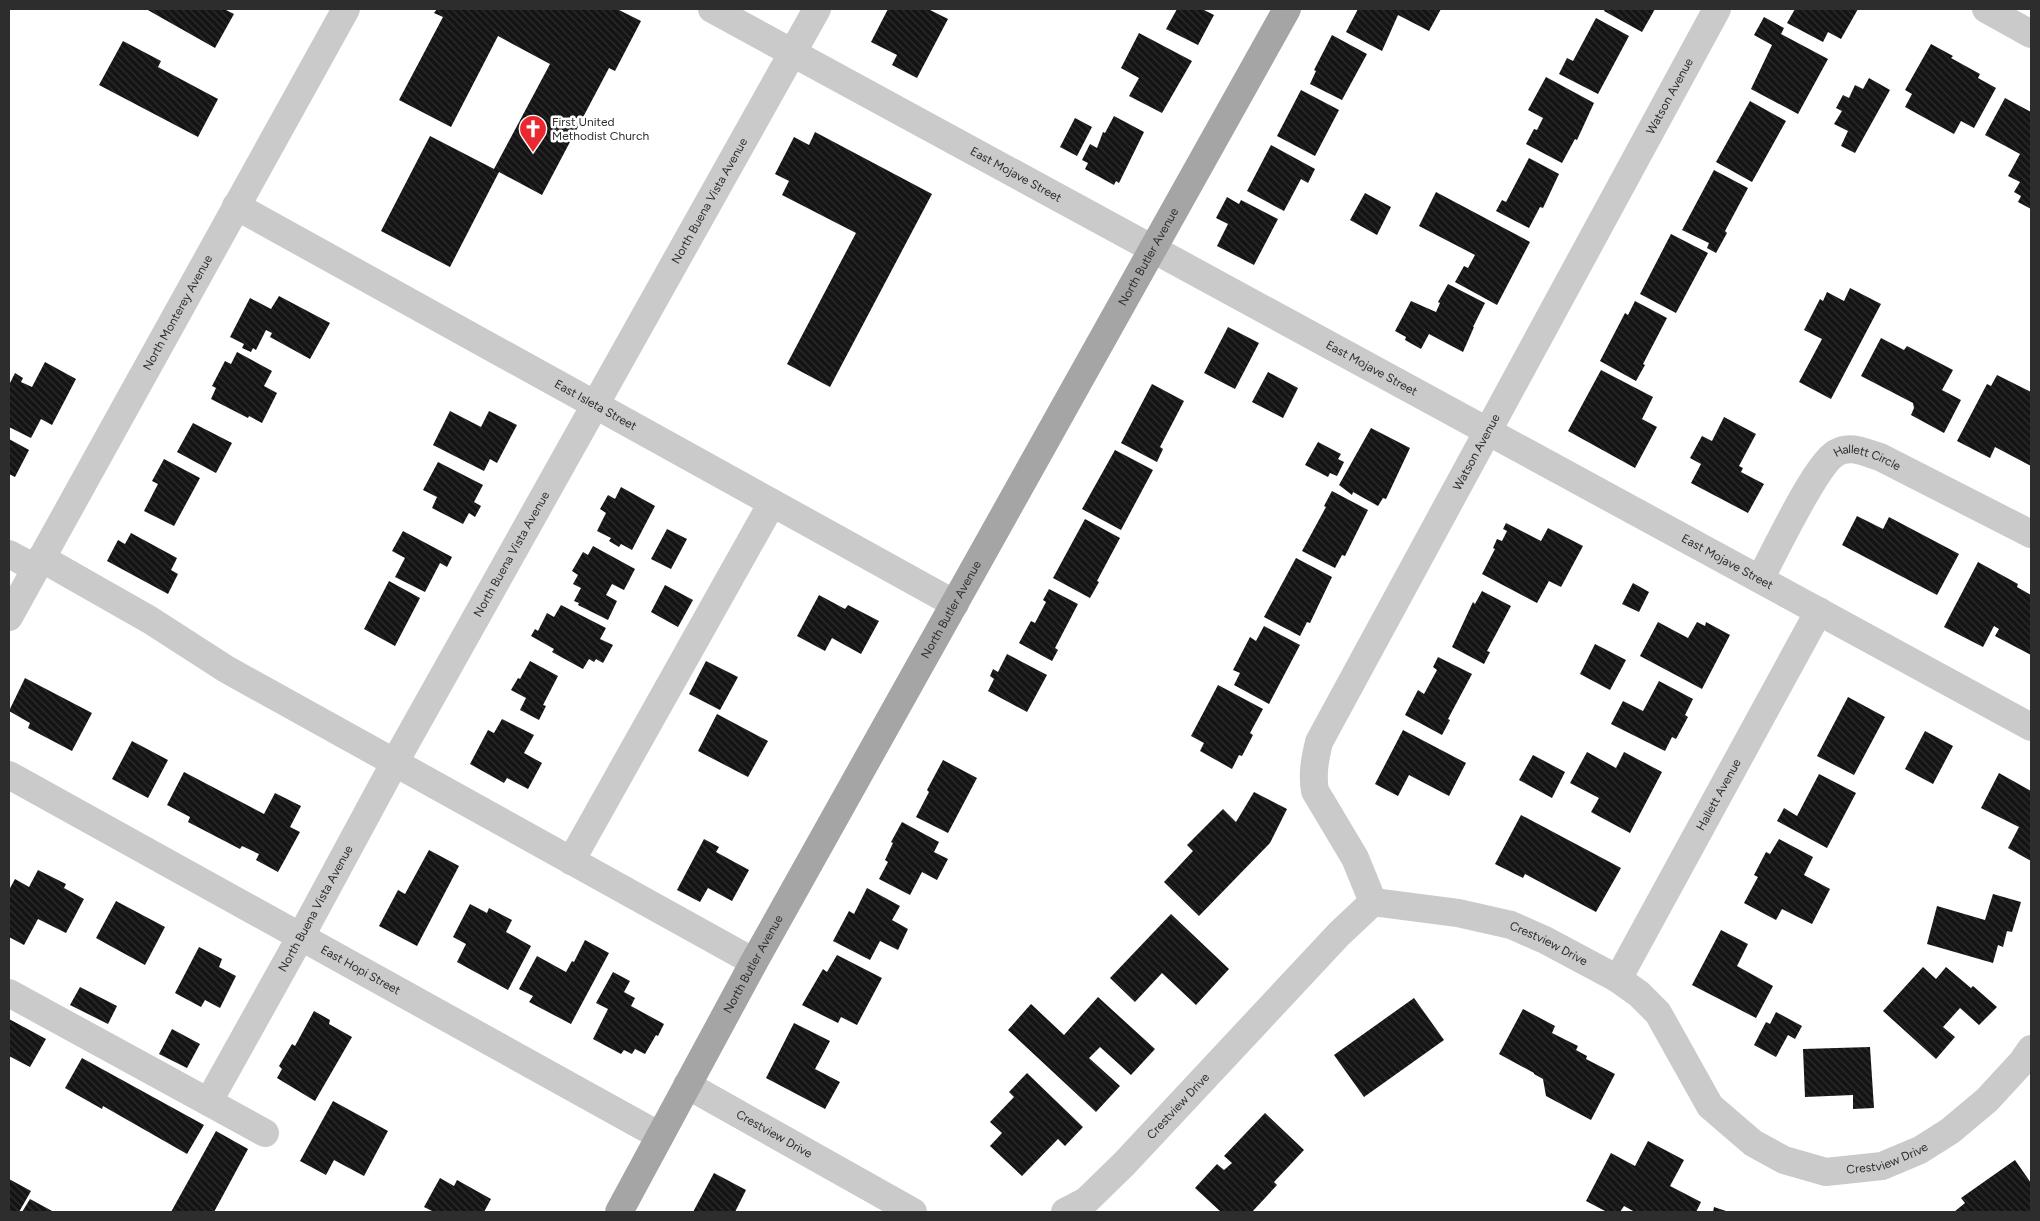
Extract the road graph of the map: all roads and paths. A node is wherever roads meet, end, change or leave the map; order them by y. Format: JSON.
{"nodes":[{"id":1,"x":346,"y":9,"type":"edge"},
{"id":2,"x":712,"y":9,"type":"edge"},
{"id":3,"x":817,"y":9,"type":"edge"},
{"id":4,"x":1287,"y":9,"type":"edge"},
{"id":5,"x":1717,"y":9,"type":"edge"},
{"id":6,"x":1986,"y":9,"type":"edge"},
{"id":7,"x":2031,"y":34,"type":"edge"},
{"id":8,"x":793,"y":53,"type":"junction"},
{"id":9,"x":236,"y":206,"type":"junction"},
{"id":10,"x":1153,"y":250,"type":"junction"},
{"id":11,"x":595,"y":406,"type":"junction"},
{"id":12,"x":1487,"y":431,"type":"junction"},
{"id":13,"x":772,"y":503,"type":"junction"},
{"id":14,"x":2031,"y":534,"type":"edge"},
{"id":15,"x":9,"y":554,"type":"edge"},
{"id":16,"x":38,"y":563,"type":"junction"},
{"id":17,"x":1760,"y":579,"type":"junction"},
{"id":18,"x":955,"y":604,"type":"junction"},
{"id":19,"x":1819,"y":611,"type":"junction"},
{"id":20,"x":9,"y":617,"type":"edge"},
{"id":21,"x":2031,"y":727,"type":"edge"},
{"id":22,"x":395,"y":762,"type":"junction"},
{"id":23,"x":9,"y":775,"type":"edge"},
{"id":24,"x":571,"y":860,"type":"junction"},
{"id":25,"x":1372,"y":902,"type":"junction"},
{"id":26,"x":301,"y":936,"type":"junction"},
{"id":27,"x":754,"y":962,"type":"junction"},
{"id":28,"x":1618,"y":978,"type":"junction"},
{"id":29,"x":9,"y":993,"type":"edge"},
{"id":30,"x":2031,"y":1049,"type":"edge"},
{"id":31,"x":687,"y":1085,"type":"junction"},
{"id":32,"x":208,"y":1102,"type":"junction"},
{"id":33,"x":265,"y":1134,"type":"dead end"},
{"id":34,"x":660,"y":1136,"type":"junction"},
{"id":35,"x":619,"y":1212,"type":"edge"},
{"id":36,"x":913,"y":1212,"type":"edge"},
{"id":37,"x":1065,"y":1212,"type":"edge"}],
"edges":[{"from":1,"to":9,"type":"street","name":"North Monterey Avenue"},
{"from":2,"to":8,"type":"street","name":"East Mojave Street"},
{"from":3,"to":8,"type":"street","name":"North Buena Vista Avenue"},
{"from":4,"to":10,"type":"main road","name":"North Butler Avenue"},
{"from":5,"to":12,"type":"street","name":"Watson Avenue"},
{"from":6,"to":7,"type":"street"},
{"from":8,"to":10,"type":"street","name":"East Mojave Street"},
{"from":8,"to":11,"type":"street","name":"North Buena Vista Avenue"},
{"from":9,"to":11,"type":"street","name":"East Isleta Street"},
{"from":9,"to":16,"type":"street","name":"North Monterey Avenue"},
{"from":10,"to":12,"type":"street","name":"East Mojave Street"},
{"from":10,"to":18,"type":"main road","name":"North Butler Avenue"},
{"from":11,"to":13,"type":"street","name":"East Isleta Street"},
{"from":11,"to":22,"type":"street","name":"North Buena Vista Avenue"},
{"from":12,"to":17,"type":"street","name":"East Mojave Street"},
{"from":12,"to":25,"type":"street","name":"Watson Avenue"},
{"from":13,"to":18,"type":"street","name":"East Isleta Street"},
{"from":13,"to":24,"type":"street"},
{"from":14,"to":17,"type":"street","name":"Hallett Circle"},
{"from":15,"to":16,"type":"street"},
{"from":16,"to":20,"type":"street","name":"North Monterey Avenue"},
{"from":16,"to":22,"type":"street"},
{"from":17,"to":19,"type":"street","name":"East Mojave Street"},
{"from":18,"to":27,"type":"main road","name":"North Butler Avenue"},
{"from":19,"to":21,"type":"street","name":"East Mojave Street"},
{"from":19,"to":28,"type":"street","name":"Hallett Avenue"},
{"from":22,"to":24,"type":"street"},
{"from":22,"to":26,"type":"street","name":"North Buena Vista Avenue"},
{"from":23,"to":26,"type":"street","name":"East Hopi Street"},
{"from":24,"to":27,"type":"street"},
{"from":25,"to":28,"type":"street","name":"Crestview Drive"},
{"from":25,"to":37,"type":"street","name":"Crestview Drive"},
{"from":26,"to":32,"type":"street","name":"North Buena Vista Avenue"},
{"from":26,"to":34,"type":"street","name":"East Hopi Street"},
{"from":27,"to":31,"type":"main road","name":"North Butler Avenue"},
{"from":28,"to":30,"type":"street","name":"Crestview Drive"},
{"from":29,"to":32,"type":"street"},
{"from":31,"to":34,"type":"main road","name":"North Butler Avenue"},
{"from":31,"to":36,"type":"street","name":"Crestview Drive"},
{"from":32,"to":33,"type":"street"},
{"from":34,"to":35,"type":"main road","name":"North Butler Avenue"}]}
